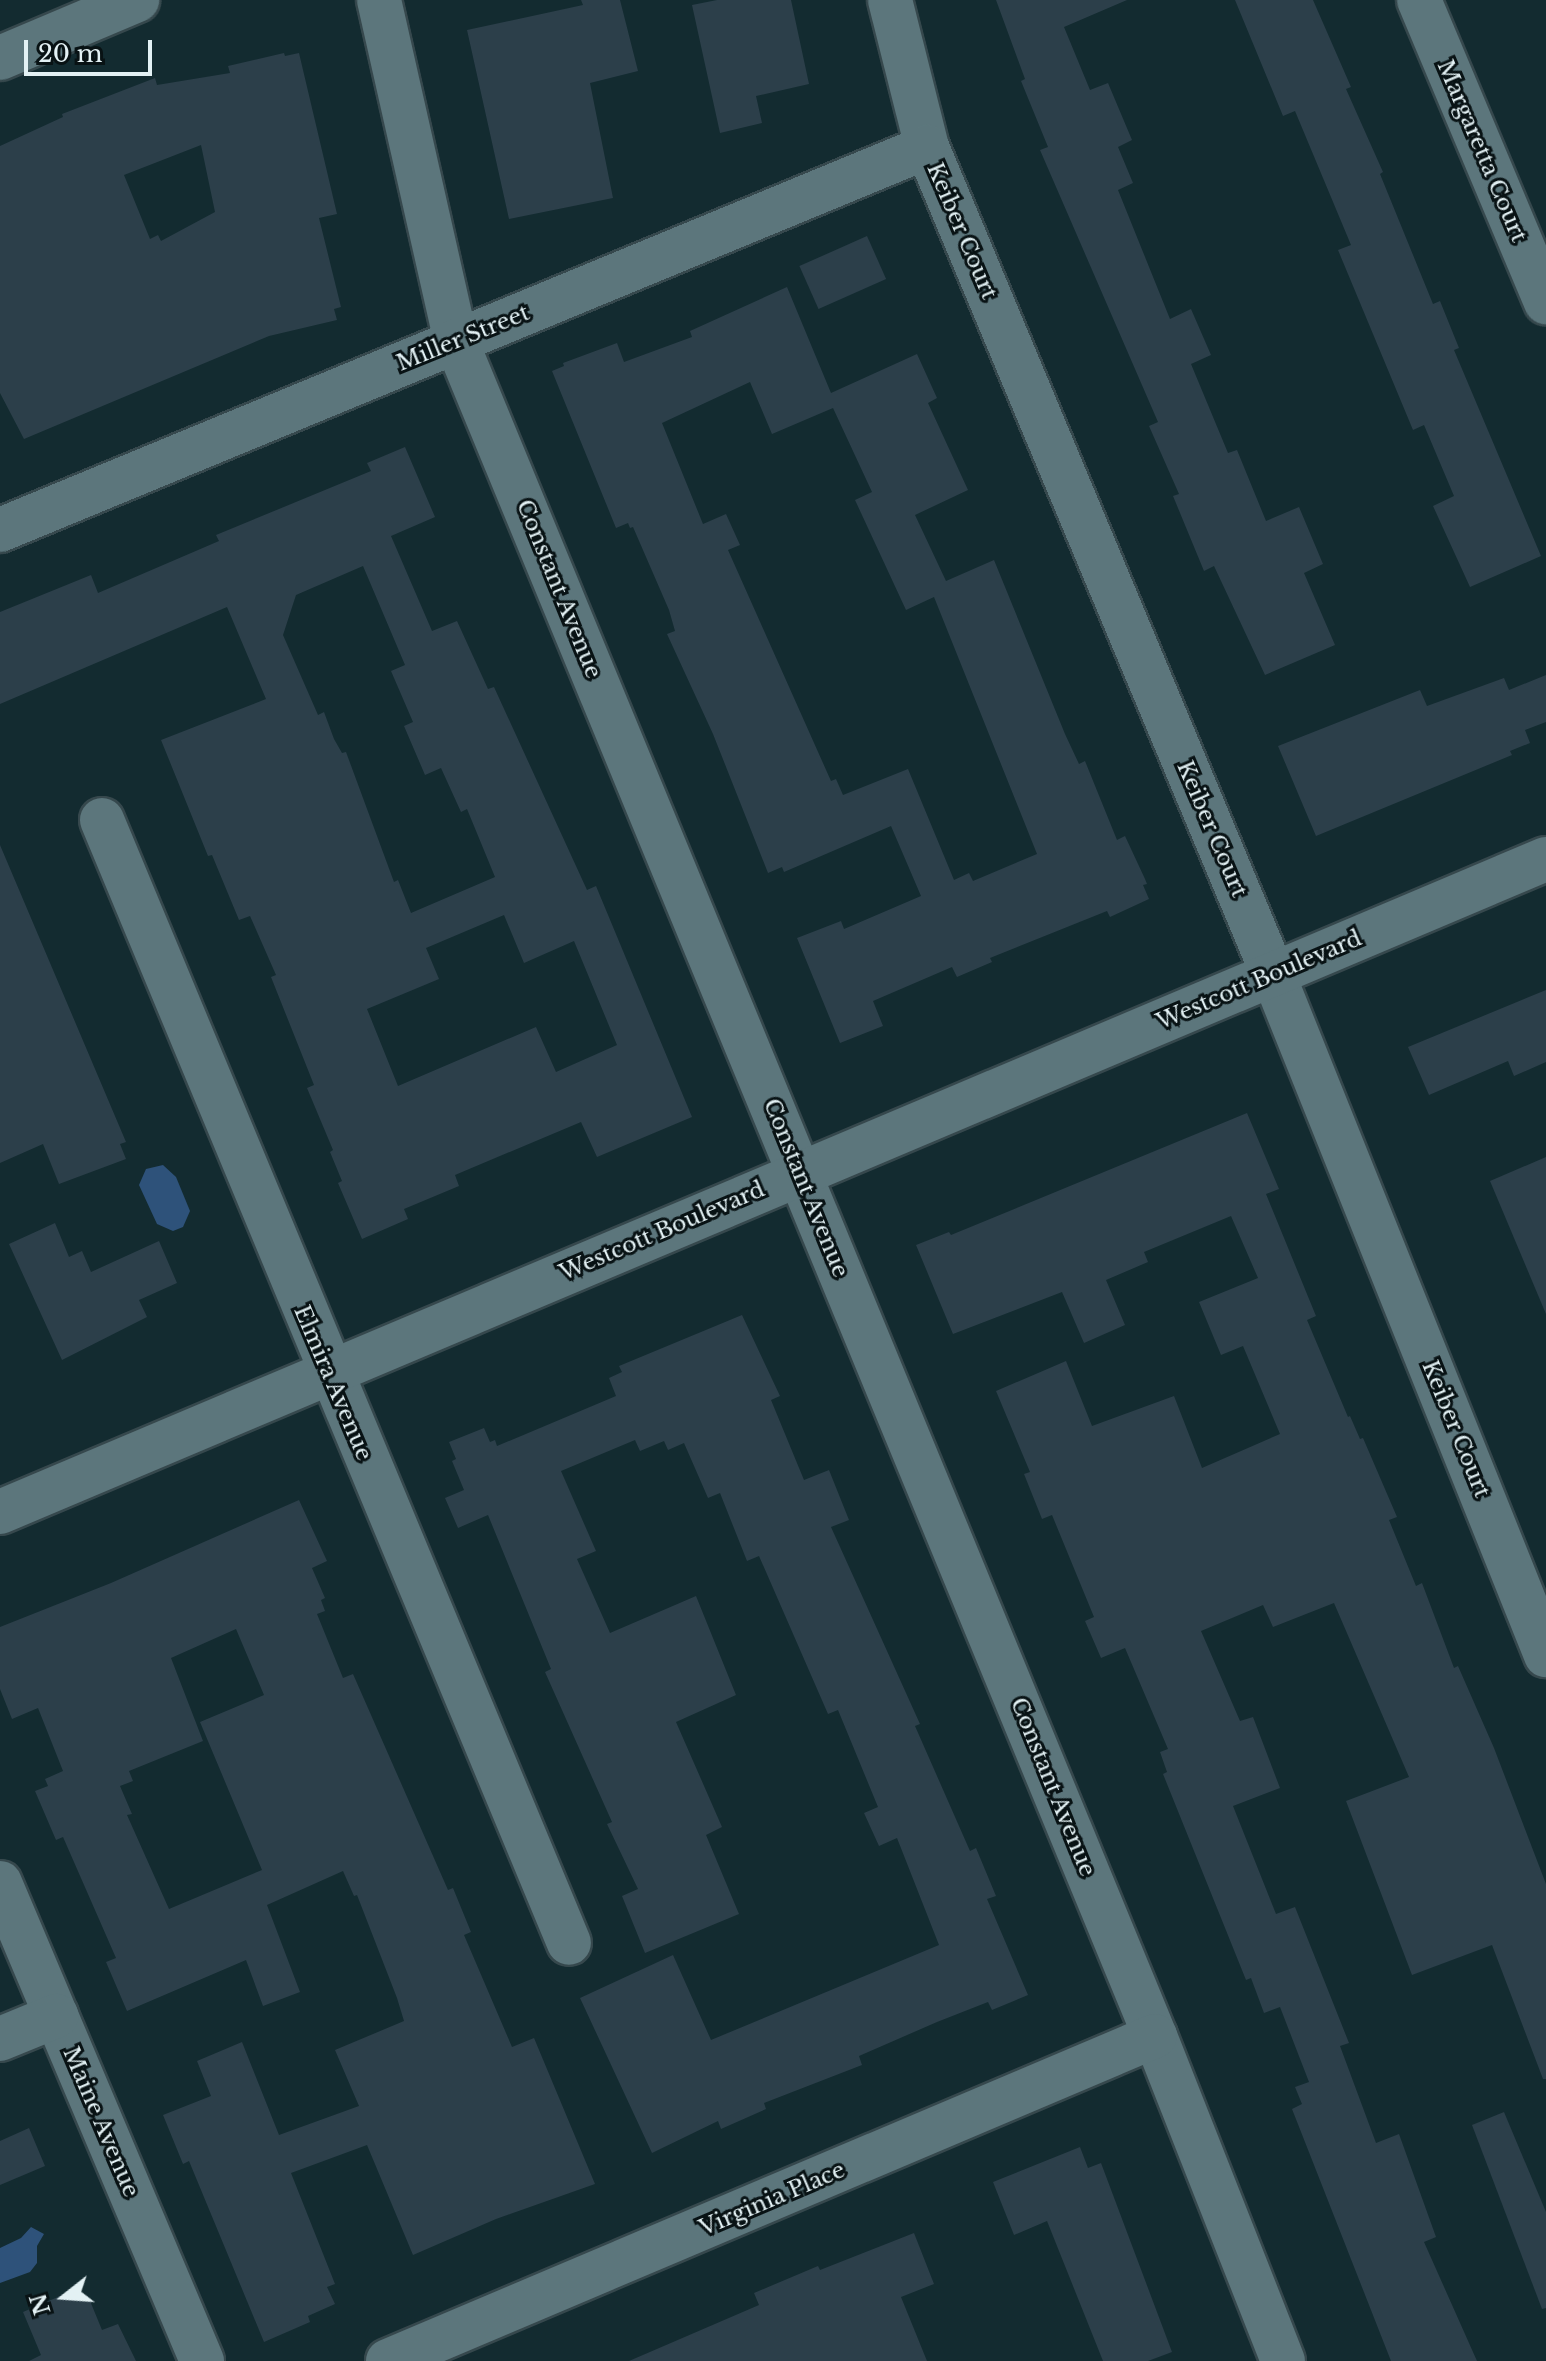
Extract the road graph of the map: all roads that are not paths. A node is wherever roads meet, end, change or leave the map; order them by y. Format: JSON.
{"nodes":[{"id":1,"x":137,"y":0,"type":"edge"},
{"id":2,"x":379,"y":0,"type":"edge"},
{"id":3,"x":890,"y":0,"type":"edge"},
{"id":4,"x":1419,"y":0,"type":"edge"},
{"id":5,"x":0,"y":58,"type":"edge"},
{"id":6,"x":927,"y":147,"type":"junction"},
{"id":7,"x":1546,"y":302,"type":"edge"},
{"id":8,"x":456,"y":341,"type":"junction"},
{"id":9,"x":0,"y":530,"type":"edge"},
{"id":10,"x":102,"y":820,"type":"dead end"},
{"id":11,"x":1546,"y":859,"type":"edge"},
{"id":12,"x":1273,"y":974,"type":"junction"},
{"id":13,"x":800,"y":1173,"type":"junction"},
{"id":14,"x":328,"y":1371,"type":"junction"},
{"id":15,"x":0,"y":1512,"type":"edge"},
{"id":16,"x":1546,"y":1655,"type":"edge"},
{"id":17,"x":0,"y":1883,"type":"edge"},
{"id":18,"x":569,"y":1943,"type":"dead end"},
{"id":19,"x":56,"y":2016,"type":"junction"},
{"id":20,"x":1155,"y":2036,"type":"junction"},
{"id":21,"x":0,"y":2039,"type":"edge"},
{"id":22,"x":202,"y":2361,"type":"edge"},
{"id":23,"x":388,"y":2361,"type":"edge"},
{"id":24,"x":1283,"y":2361,"type":"edge"}],
"edges":[{"from":1,"to":5,"type":"street"},
{"from":2,"to":8,"type":"street","name":"Constant Avenue"},
{"from":3,"to":6,"type":"street","name":"Keiber Court"},
{"from":4,"to":7,"type":"street","name":"Margaretta Court"},
{"from":6,"to":8,"type":"street","name":"Miller Street"},
{"from":6,"to":12,"type":"street","name":"Keiber Court"},
{"from":8,"to":9,"type":"street","name":"Miller Street"},
{"from":8,"to":13,"type":"street","name":"Constant Avenue"},
{"from":10,"to":14,"type":"street","name":"Elmira Avenue"},
{"from":11,"to":12,"type":"street","name":"Westcott Boulevard"},
{"from":12,"to":13,"type":"street","name":"Westcott Boulevard"},
{"from":12,"to":16,"type":"street","name":"Keiber Court"},
{"from":13,"to":14,"type":"street","name":"Westcott Boulevard"},
{"from":13,"to":20,"type":"street","name":"Constant Avenue"},
{"from":14,"to":15,"type":"street","name":"Westcott Boulevard"},
{"from":14,"to":18,"type":"street","name":"Elmira Avenue"},
{"from":17,"to":19,"type":"street","name":"Maine Avenue"},
{"from":19,"to":21,"type":"street"},
{"from":19,"to":22,"type":"street","name":"Maine Avenue"},
{"from":20,"to":23,"type":"street","name":"Virginia Place"},
{"from":20,"to":24,"type":"street","name":"Constant Avenue"}]}
